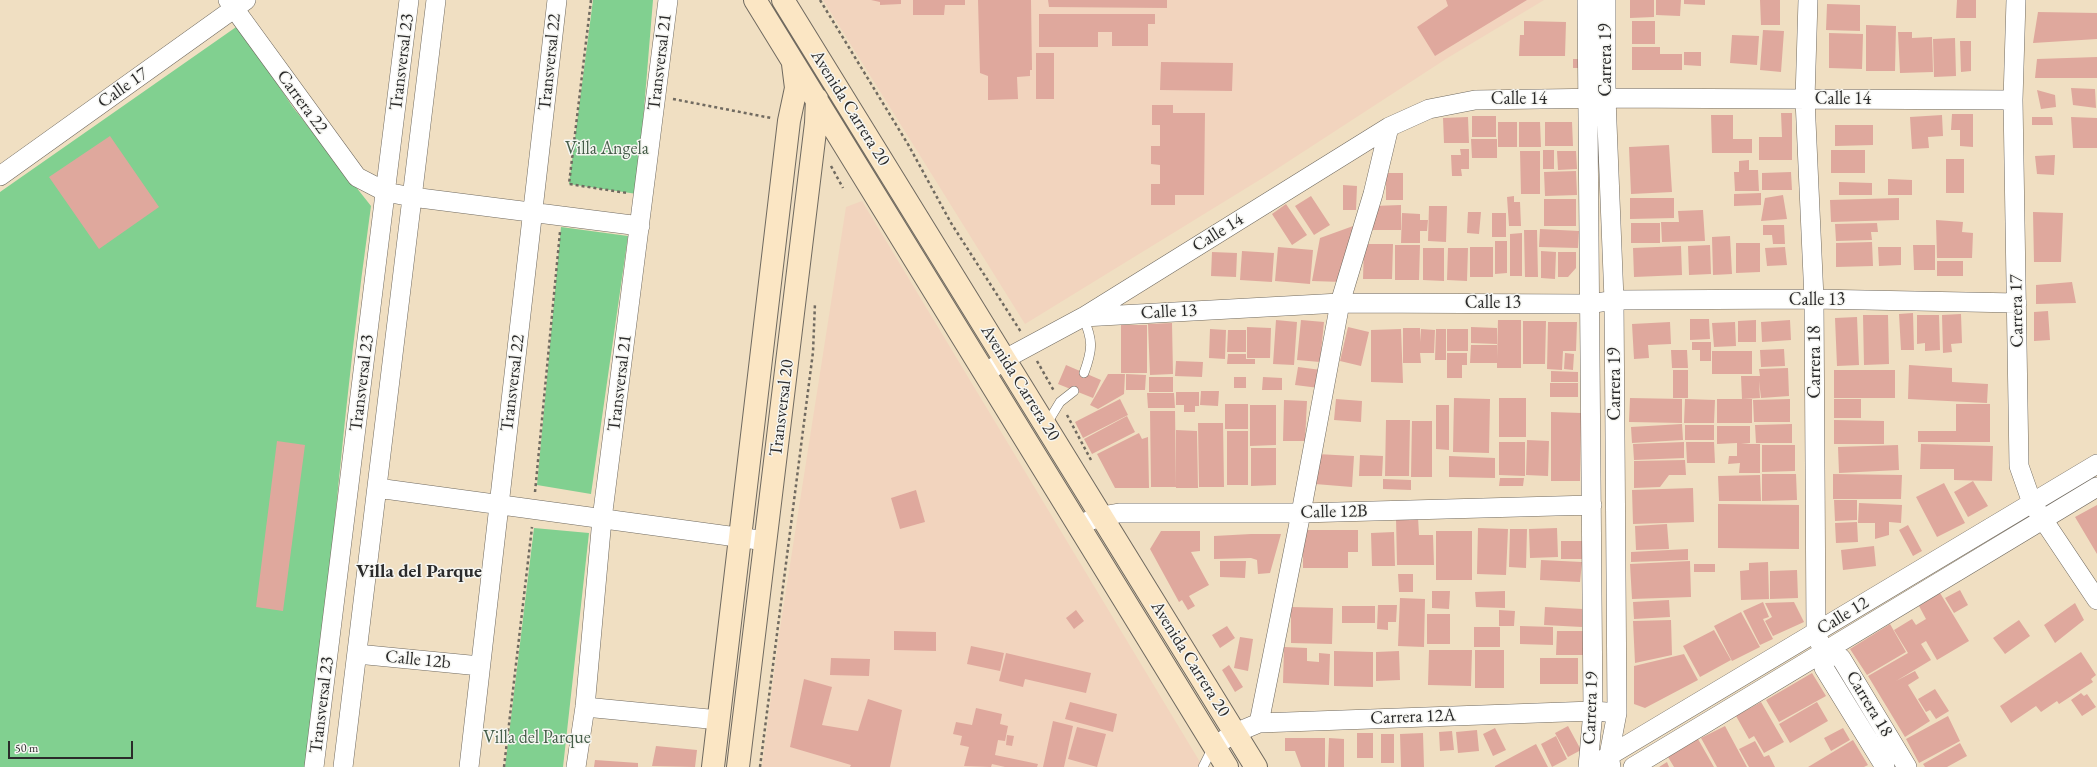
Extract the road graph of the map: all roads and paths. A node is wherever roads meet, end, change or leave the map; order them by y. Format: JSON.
{"nodes":[{"id":1,"x":410,"y":0,"type":"edge"},
{"id":2,"x":436,"y":0,"type":"edge"},
{"id":3,"x":557,"y":0,"type":"edge"},
{"id":4,"x":591,"y":0,"type":"edge"},
{"id":5,"x":668,"y":0,"type":"edge"},
{"id":6,"x":755,"y":0,"type":"edge"},
{"id":7,"x":783,"y":0,"type":"edge"},
{"id":8,"x":820,"y":0,"type":"edge"},
{"id":9,"x":1572,"y":0,"type":"edge"},
{"id":10,"x":1587,"y":0,"type":"edge"},
{"id":11,"x":1606,"y":0,"type":"edge"},
{"id":12,"x":1808,"y":0,"type":"edge"},
{"id":13,"x":2016,"y":0,"type":"edge"},
{"id":14,"x":236,"y":3,"type":"edge"},
{"id":15,"x":1588,"y":25,"type":"junction"},
{"id":16,"x":814,"y":49,"type":"junction"},
{"id":17,"x":792,"y":61,"type":"junction"},
{"id":18,"x":671,"y":98,"type":"dead end"},
{"id":19,"x":1606,"y":98,"type":"junction"},
{"id":20,"x":1588,"y":99,"type":"junction"},
{"id":21,"x":1805,"y":99,"type":"junction"},
{"id":22,"x":2013,"y":100,"type":"junction"},
{"id":23,"x":817,"y":101,"type":"junction"},
{"id":24,"x":789,"y":121,"type":"junction"},
{"id":25,"x":1389,"y":127,"type":"junction"},
{"id":26,"x":827,"y":169,"type":"dead end"},
{"id":27,"x":0,"y":176,"type":"edge"},
{"id":28,"x":843,"y":188,"type":"dead end"},
{"id":29,"x":386,"y":192,"type":"junction"},
{"id":30,"x":629,"y":193,"type":"dead end"},
{"id":31,"x":412,"y":197,"type":"junction"},
{"id":32,"x":533,"y":212,"type":"junction"},
{"id":33,"x":640,"y":226,"type":"junction"},
{"id":34,"x":561,"y":227,"type":"dead end"},
{"id":35,"x":815,"y":299,"type":"dead end"},
{"id":36,"x":1814,"y":299,"type":"junction"},
{"id":37,"x":1614,"y":300,"type":"junction"},
{"id":38,"x":1340,"y":303,"type":"junction"},
{"id":39,"x":2017,"y":303,"type":"junction"},
{"id":40,"x":1590,"y":304,"type":"junction"},
{"id":41,"x":1083,"y":317,"type":"junction"},
{"id":42,"x":1029,"y":345,"type":"junction"},
{"id":43,"x":1005,"y":359,"type":"junction"},
{"id":44,"x":1084,"y":373,"type":"dead end"},
{"id":45,"x":985,"y":374,"type":"junction"},
{"id":46,"x":1074,"y":391,"type":"dead end"},
{"id":47,"x":1060,"y":402,"type":"junction"},
{"id":48,"x":1046,"y":425,"type":"junction"},
{"id":49,"x":2097,"y":464,"type":"edge"},
{"id":50,"x":1094,"y":465,"type":"dead end"},
{"id":51,"x":2097,"y":487,"type":"edge"},
{"id":52,"x":377,"y":488,"type":"junction"},
{"id":53,"x":2032,"y":503,"type":"junction"},
{"id":54,"x":499,"y":504,"type":"junction"},
{"id":55,"x":1592,"y":505,"type":"junction"},
{"id":56,"x":534,"y":509,"type":"junction"},
{"id":57,"x":1301,"y":514,"type":"junction"},
{"id":58,"x":1102,"y":516,"type":"junction"},
{"id":59,"x":602,"y":519,"type":"junction"},
{"id":60,"x":2044,"y":519,"type":"junction"},
{"id":61,"x":1078,"y":525,"type":"junction"},
{"id":62,"x":740,"y":537,"type":"junction"},
{"id":63,"x":766,"y":541,"type":"junction"},
{"id":64,"x":2097,"y":600,"type":"edge"},
{"id":65,"x":1816,"y":632,"type":"junction"},
{"id":66,"x":1823,"y":652,"type":"junction"},
{"id":67,"x":357,"y":654,"type":"junction"},
{"id":68,"x":480,"y":666,"type":"junction"},
{"id":69,"x":1731,"y":682,"type":"junction"},
{"id":70,"x":1744,"y":700,"type":"junction"},
{"id":71,"x":585,"y":707,"type":"junction"},
{"id":72,"x":1593,"y":711,"type":"junction"},
{"id":73,"x":1617,"y":713,"type":"junction"},
{"id":74,"x":719,"y":720,"type":"junction"},
{"id":75,"x":1259,"y":723,"type":"junction"},
{"id":76,"x":1235,"y":733,"type":"junction"},
{"id":77,"x":1214,"y":746,"type":"junction"},
{"id":78,"x":1610,"y":761,"type":"edge"},
{"id":79,"x":319,"y":766,"type":"edge"},
{"id":80,"x":343,"y":767,"type":"edge"},
{"id":81,"x":469,"y":767,"type":"edge"},
{"id":82,"x":504,"y":767,"type":"edge"},
{"id":83,"x":576,"y":767,"type":"edge"},
{"id":84,"x":713,"y":767,"type":"edge"},
{"id":85,"x":738,"y":767,"type":"edge"},
{"id":86,"x":760,"y":767,"type":"edge"},
{"id":87,"x":1203,"y":767,"type":"edge"},
{"id":88,"x":1227,"y":767,"type":"edge"},
{"id":89,"x":1256,"y":767,"type":"edge"},
{"id":90,"x":1589,"y":767,"type":"edge"},
{"id":91,"x":1632,"y":767,"type":"edge"},
{"id":92,"x":1885,"y":767,"type":"edge"},
{"id":93,"x":1907,"y":767,"type":"edge"}],
"edges":[{"from":1,"to":29,"type":"street","name":"Transversal 23"},
{"from":2,"to":31,"type":"street","name":"Transversal 23"},
{"from":3,"to":32,"type":"street","name":"Transversal 22"},
{"from":4,"to":30,"type":"path"},
{"from":5,"to":33,"type":"street","name":"Transversal 21"},
{"from":6,"to":17,"type":"main road","name":"Avenida Carrera 20"},
{"from":7,"to":16,"type":"main road","name":"Avenida Carrera 20"},
{"from":8,"to":42,"type":"path"},
{"from":9,"to":15,"type":"street"},
{"from":10,"to":15,"type":"street","name":"Carrera 19"},
{"from":11,"to":19,"type":"street","name":"Carrera 19"},
{"from":12,"to":21,"type":"street","name":"Carrera 18"},
{"from":13,"to":22,"type":"street","name":"Carrera 17"},
{"from":14,"to":27,"type":"street","name":"Calle 17"},
{"from":14,"to":29,"type":"street","name":"Carrera 22"},
{"from":15,"to":20,"type":"street","name":"Carrera 19"},
{"from":16,"to":23,"type":"main road","name":"Transversal 20"},
{"from":16,"to":43,"type":"main road","name":"Avenida Carrera 20"},
{"from":17,"to":23,"type":"main road","name":"Avenida Carrera 20"},
{"from":17,"to":24,"type":"main road","name":"Transversal 20"},
{"from":18,"to":24,"type":"path"},
{"from":19,"to":20,"type":"street","name":"Calle 14"},
{"from":19,"to":21,"type":"street","name":"Calle 14"},
{"from":19,"to":37,"type":"street","name":"Carrera 19"},
{"from":20,"to":25,"type":"street","name":"Calle 14"},
{"from":20,"to":40,"type":"street","name":"Carrera 19"},
{"from":21,"to":22,"type":"street","name":"Calle 14"},
{"from":21,"to":36,"type":"street","name":"Carrera 18"},
{"from":22,"to":39,"type":"street","name":"Carrera 17"},
{"from":23,"to":45,"type":"main road","name":"Avenida Carrera 20"},
{"from":23,"to":63,"type":"main road","name":"Transversal 20"},
{"from":24,"to":62,"type":"main road","name":"Transversal 20"},
{"from":25,"to":38,"type":"street"},
{"from":25,"to":41,"type":"street","name":"Calle 14"},
{"from":26,"to":28,"type":"path"},
{"from":29,"to":31,"type":"street","name":"Carrera 22"},
{"from":29,"to":79,"type":"street","name":"Transversal 23"},
{"from":31,"to":32,"type":"street","name":"Carrera 22"},
{"from":31,"to":52,"type":"street","name":"Transversal 23"},
{"from":32,"to":33,"type":"street","name":"Carrera 22"},
{"from":32,"to":54,"type":"street","name":"Transversal 22"},
{"from":33,"to":59,"type":"street","name":"Transversal 21"},
{"from":34,"to":56,"type":"path"},
{"from":35,"to":86,"type":"path"},
{"from":36,"to":37,"type":"street","name":"Calle 13"},
{"from":36,"to":39,"type":"street","name":"Calle 13"},
{"from":36,"to":65,"type":"street","name":"Carrera 18"},
{"from":37,"to":40,"type":"street","name":"Calle 13"},
{"from":37,"to":73,"type":"street","name":"Carrera 19"},
{"from":38,"to":40,"type":"street","name":"Calle 13"},
{"from":38,"to":41,"type":"street","name":"Calle 13"},
{"from":38,"to":57,"type":"street"},
{"from":39,"to":53,"type":"street","name":"Carrera 17"},
{"from":40,"to":55,"type":"street","name":"Carrera 19"},
{"from":41,"to":42,"type":"street","name":"Calle 13"},
{"from":41,"to":44,"type":"lane"},
{"from":42,"to":43,"type":"street","name":"Calle 13"},
{"from":42,"to":47,"type":"path"},
{"from":43,"to":45,"type":"street","name":"Calle 13"},
{"from":43,"to":48,"type":"main road","name":"Avenida Carrera 20"},
{"from":45,"to":61,"type":"main road","name":"Avenida Carrera 20"},
{"from":46,"to":47,"type":"lane"},
{"from":47,"to":48,"type":"lane"},
{"from":47,"to":50,"type":"path"},
{"from":48,"to":58,"type":"main road","name":"Avenida Carrera 20"},
{"from":49,"to":53,"type":"street","name":"Calle 12"},
{"from":51,"to":60,"type":"street","name":"Calle 12"},
{"from":52,"to":54,"type":"street"},
{"from":52,"to":67,"type":"street","name":"Transversal 23"},
{"from":53,"to":60,"type":"street","name":"Carrera 17"},
{"from":53,"to":65,"type":"street","name":"Calle 12"},
{"from":54,"to":56,"type":"street"},
{"from":54,"to":68,"type":"street","name":"Transversal 22"},
{"from":55,"to":57,"type":"street","name":"Calle 12B"},
{"from":55,"to":72,"type":"street","name":"Carrera 19"},
{"from":56,"to":59,"type":"street"},
{"from":56,"to":82,"type":"path"},
{"from":57,"to":58,"type":"street","name":"Calle 12B"},
{"from":57,"to":75,"type":"street"},
{"from":58,"to":61,"type":"street","name":"Calle 12B"},
{"from":58,"to":76,"type":"main road","name":"Avenida Carrera 20"},
{"from":59,"to":62,"type":"street"},
{"from":59,"to":71,"type":"street","name":"Transversal 21"},
{"from":60,"to":64,"type":"street","name":"Carrera 17"},
{"from":60,"to":66,"type":"street","name":"Calle 12"},
{"from":61,"to":77,"type":"main road","name":"Avenida Carrera 20"},
{"from":62,"to":63,"type":"street"},
{"from":62,"to":74,"type":"main road","name":"Transversal 20"},
{"from":63,"to":85,"type":"main road","name":"Transversal 20"},
{"from":65,"to":66,"type":"street","name":"Carrera 18"},
{"from":65,"to":69,"type":"street","name":"Calle 12"},
{"from":66,"to":70,"type":"street","name":"Calle 12"},
{"from":66,"to":92,"type":"street","name":"Carrera 18"},
{"from":66,"to":93,"type":"street","name":"Carrera 18"},
{"from":67,"to":68,"type":"street","name":"Calle 12b"},
{"from":67,"to":80,"type":"street","name":"Transversal 23"},
{"from":68,"to":81,"type":"street","name":"Transversal 22"},
{"from":69,"to":70,"type":"street"},
{"from":69,"to":78,"type":"street","name":"Calle 12"},
{"from":70,"to":91,"type":"street","name":"Calle 12"},
{"from":71,"to":74,"type":"street"},
{"from":71,"to":83,"type":"street","name":"Transversal 21"},
{"from":72,"to":73,"type":"street","name":"Carrera 12A"},
{"from":72,"to":75,"type":"street","name":"Carrera 12A"},
{"from":72,"to":90,"type":"street","name":"Carrera 19"},
{"from":73,"to":78,"type":"street","name":"Carrera 19"},
{"from":74,"to":84,"type":"main road","name":"Transversal 20"},
{"from":75,"to":76,"type":"street","name":"Carrera 12A"},
{"from":76,"to":77,"type":"street","name":"Carrera 12A"},
{"from":76,"to":89,"type":"main road","name":"Avenida Carrera 20"},
{"from":77,"to":87,"type":"lane"},
{"from":77,"to":88,"type":"main road","name":"Avenida Carrera 20"},
{"from":78,"to":90,"type":"street","name":"Calle 12"}]}
